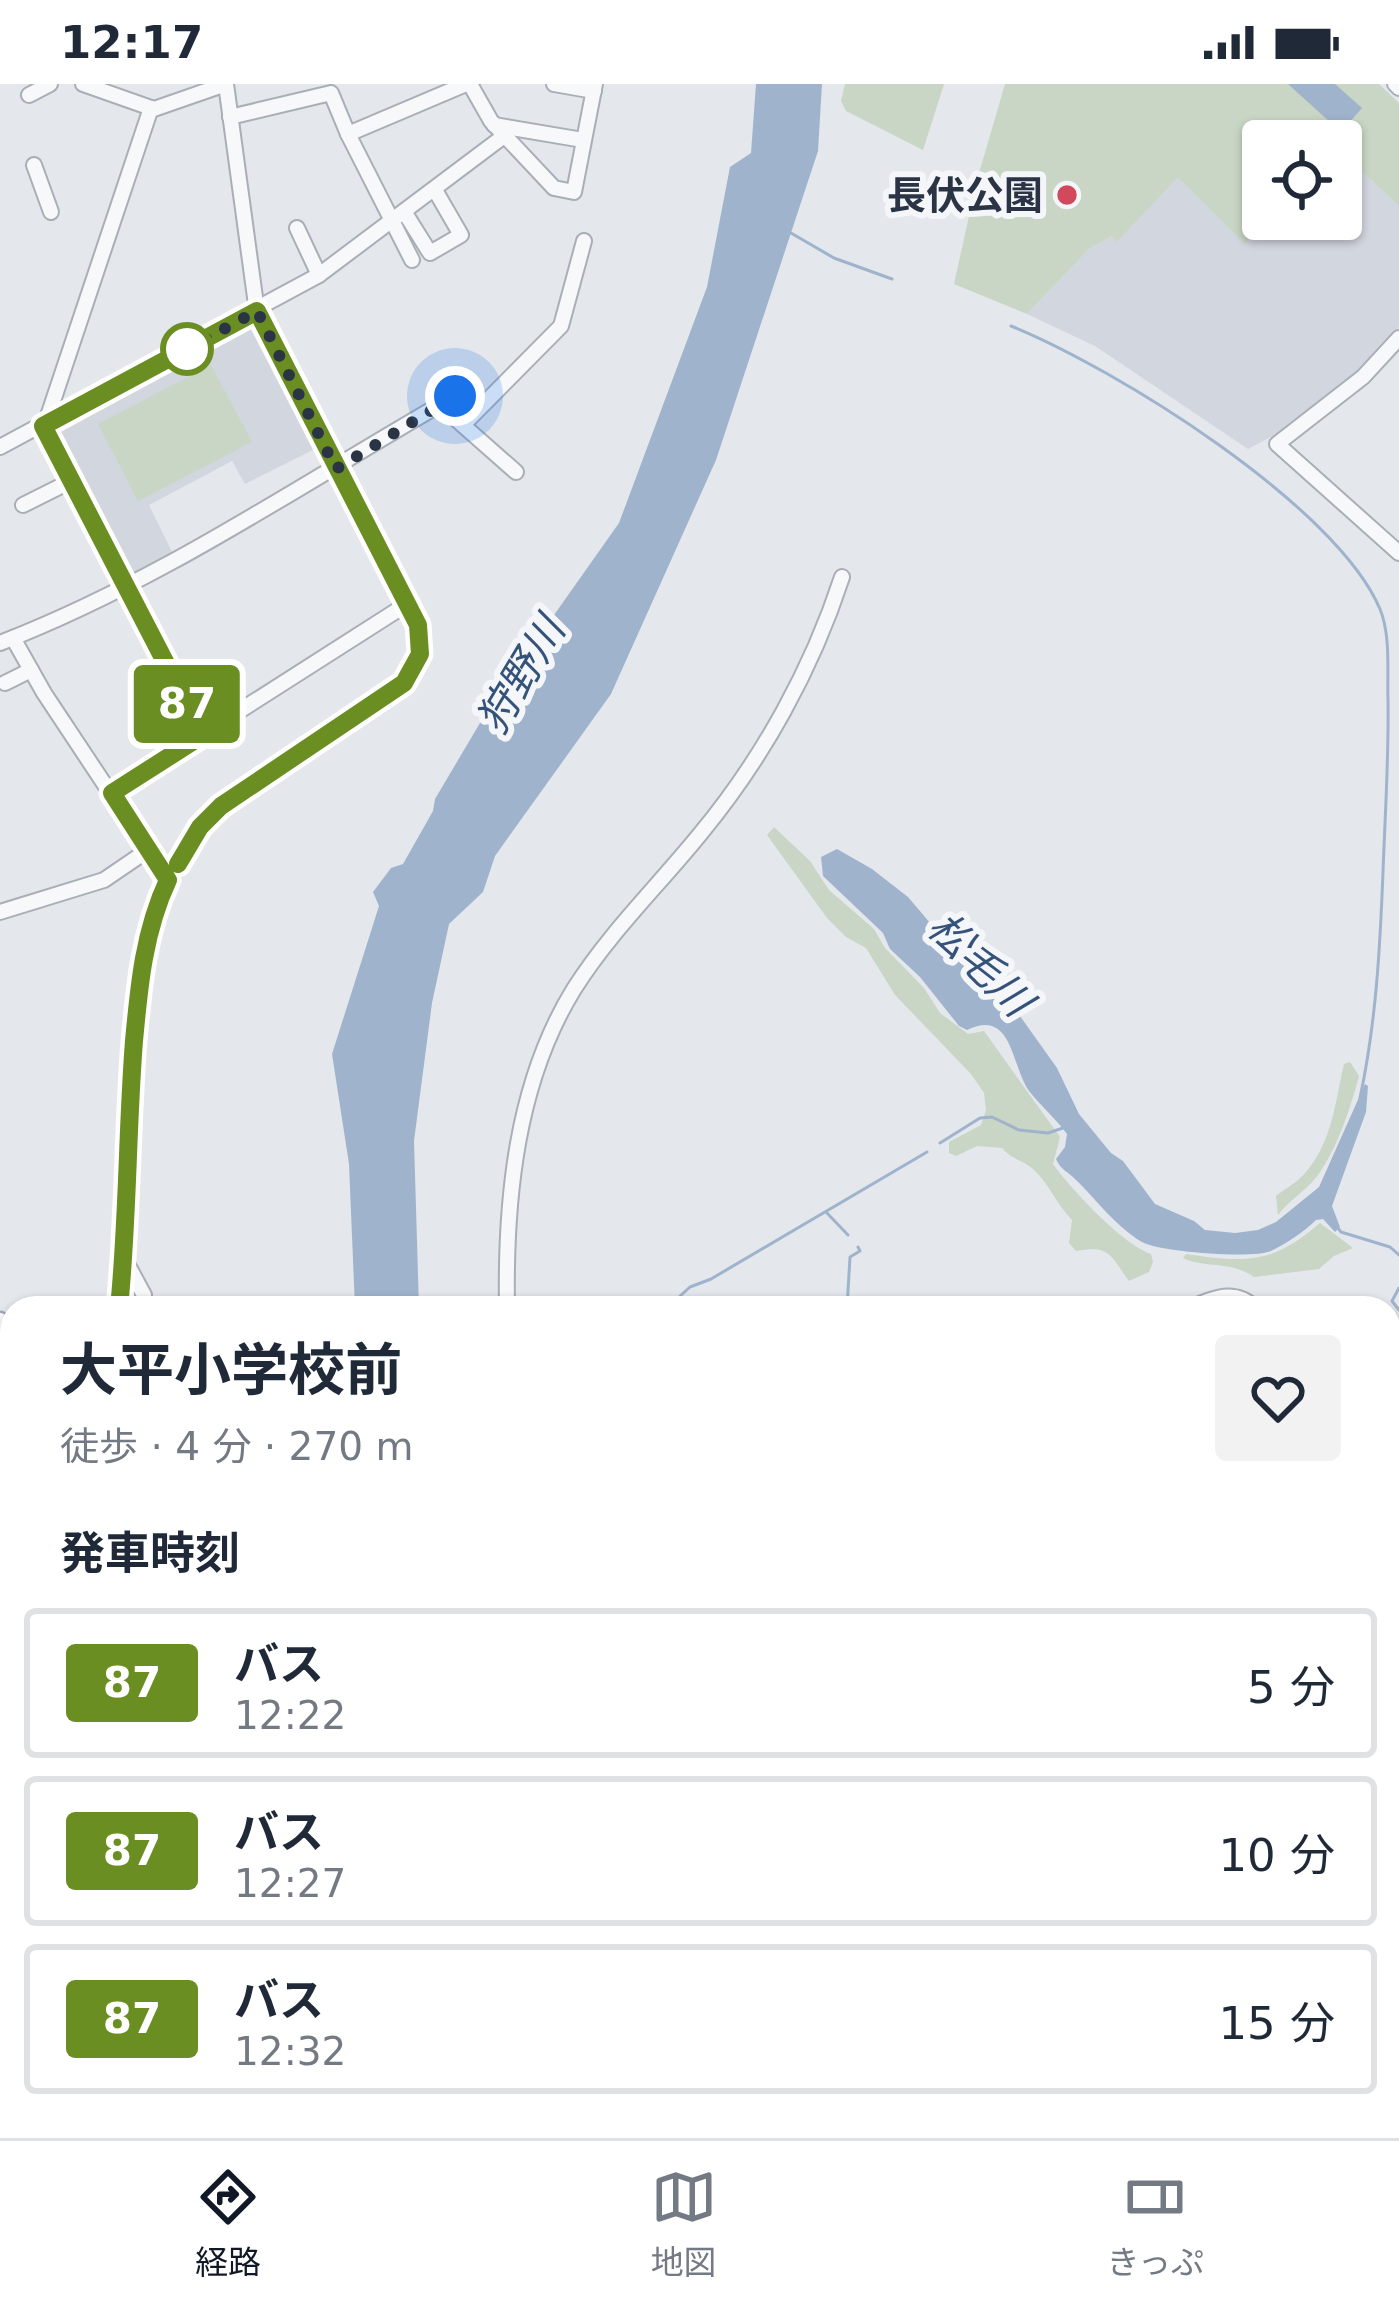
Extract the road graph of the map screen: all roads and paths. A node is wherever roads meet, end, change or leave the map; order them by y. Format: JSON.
{"nodes":[{"id":1,"x":50,"y":84,"type":"edge"},
{"id":2,"x":83,"y":84,"type":"edge"},
{"id":3,"x":170,"y":84,"type":"edge"},
{"id":4,"x":226,"y":84,"type":"edge"},
{"id":5,"x":468,"y":84,"type":"edge"},
{"id":6,"x":554,"y":84,"type":"edge"},
{"id":7,"x":594,"y":88,"type":"edge"},
{"id":8,"x":29,"y":95,"type":"dead end"},
{"id":9,"x":155,"y":108,"type":"junction"},
{"id":10,"x":230,"y":117,"type":"junction"},
{"id":11,"x":499,"y":130,"type":"junction"},
{"id":12,"x":348,"y":134,"type":"junction"},
{"id":13,"x":583,"y":140,"type":"junction"},
{"id":14,"x":34,"y":165,"type":"dead end"},
{"id":15,"x":434,"y":190,"type":"junction"},
{"id":16,"x":51,"y":212,"type":"dead end"},
{"id":17,"x":405,"y":213,"type":"junction"},
{"id":18,"x":391,"y":224,"type":"junction"},
{"id":19,"x":297,"y":228,"type":"dead end"},
{"id":20,"x":584,"y":241,"type":"dead end"},
{"id":21,"x":412,"y":260,"type":"dead end"},
{"id":22,"x":319,"y":275,"type":"junction"},
{"id":23,"x":257,"y":311,"type":"junction"},
{"id":24,"x":1399,"y":338,"type":"edge"},
{"id":25,"x":455,"y":396,"type":"dead end"},
{"id":26,"x":440,"y":405,"type":"junction"},
{"id":27,"x":464,"y":425,"type":"junction"},
{"id":28,"x":44,"y":426,"type":"junction"},
{"id":29,"x":0,"y":447,"type":"edge"},
{"id":30,"x":336,"y":469,"type":"junction"},
{"id":31,"x":516,"y":472,"type":"dead end"},
{"id":32,"x":71,"y":481,"type":"junction"},
{"id":33,"x":23,"y":505,"type":"dead end"},
{"id":34,"x":1399,"y":553,"type":"edge"},
{"id":35,"x":842,"y":577,"type":"dead end"},
{"id":36,"x":124,"y":586,"type":"junction"},
{"id":37,"x":407,"y":604,"type":"junction"},
{"id":38,"x":6,"y":641,"type":"edge"},
{"id":39,"x":31,"y":670,"type":"junction"},
{"id":40,"x":5,"y":683,"type":"dead end"},
{"id":41,"x":203,"y":735,"type":"junction"},
{"id":42,"x":112,"y":793,"type":"junction"},
{"id":43,"x":148,"y":850,"type":"junction"},
{"id":44,"x":168,"y":880,"type":"junction"},
{"id":45,"x":0,"y":911,"type":"edge"},
{"id":46,"x":124,"y":1258,"type":"junction"},
{"id":47,"x":144,"y":1295,"type":"dead end"},
{"id":48,"x":120,"y":1296,"type":"edge"},
{"id":49,"x":507,"y":1296,"type":"edge"}],
"edges":[{"from":1,"to":8,"type":"street"},
{"from":2,"to":9,"type":"street"},
{"from":3,"to":9,"type":"street"},
{"from":4,"to":9,"type":"street"},
{"from":4,"to":10,"type":"street"},
{"from":5,"to":11,"type":"street"},
{"from":5,"to":12,"type":"street"},
{"from":6,"to":7,"type":"street"},
{"from":7,"to":13,"type":"street"},
{"from":9,"to":28,"type":"street"},
{"from":10,"to":12,"type":"street"},
{"from":10,"to":23,"type":"street"},
{"from":11,"to":13,"type":"street"},
{"from":11,"to":13,"type":"street"},
{"from":11,"to":15,"type":"street"},
{"from":12,"to":18,"type":"street"},
{"from":14,"to":16,"type":"street"},
{"from":15,"to":17,"type":"street"},
{"from":15,"to":17,"type":"street"},
{"from":17,"to":18,"type":"street"},
{"from":18,"to":21,"type":"street"},
{"from":18,"to":22,"type":"street"},
{"from":19,"to":22,"type":"street"},
{"from":20,"to":27,"type":"street"},
{"from":22,"to":23,"type":"street"},
{"from":23,"to":28,"type":"street"},
{"from":23,"to":30,"type":"street"},
{"from":24,"to":34,"type":"street"},
{"from":25,"to":26,"type":"street"},
{"from":26,"to":27,"type":"street"},
{"from":26,"to":30,"type":"street"},
{"from":27,"to":31,"type":"street"},
{"from":28,"to":29,"type":"street"},
{"from":28,"to":32,"type":"street"},
{"from":30,"to":36,"type":"street"},
{"from":30,"to":37,"type":"street"},
{"from":32,"to":33,"type":"street"},
{"from":32,"to":36,"type":"street"},
{"from":35,"to":49,"type":"street"},
{"from":36,"to":38,"type":"street"},
{"from":36,"to":41,"type":"street"},
{"from":37,"to":41,"type":"street"},
{"from":37,"to":44,"type":"street"},
{"from":38,"to":39,"type":"street"},
{"from":39,"to":40,"type":"street"},
{"from":39,"to":42,"type":"street"},
{"from":41,"to":42,"type":"street"},
{"from":42,"to":43,"type":"street"},
{"from":43,"to":44,"type":"street"},
{"from":43,"to":45,"type":"street"},
{"from":44,"to":46,"type":"street"},
{"from":46,"to":47,"type":"street"},
{"from":46,"to":48,"type":"street"}]}
